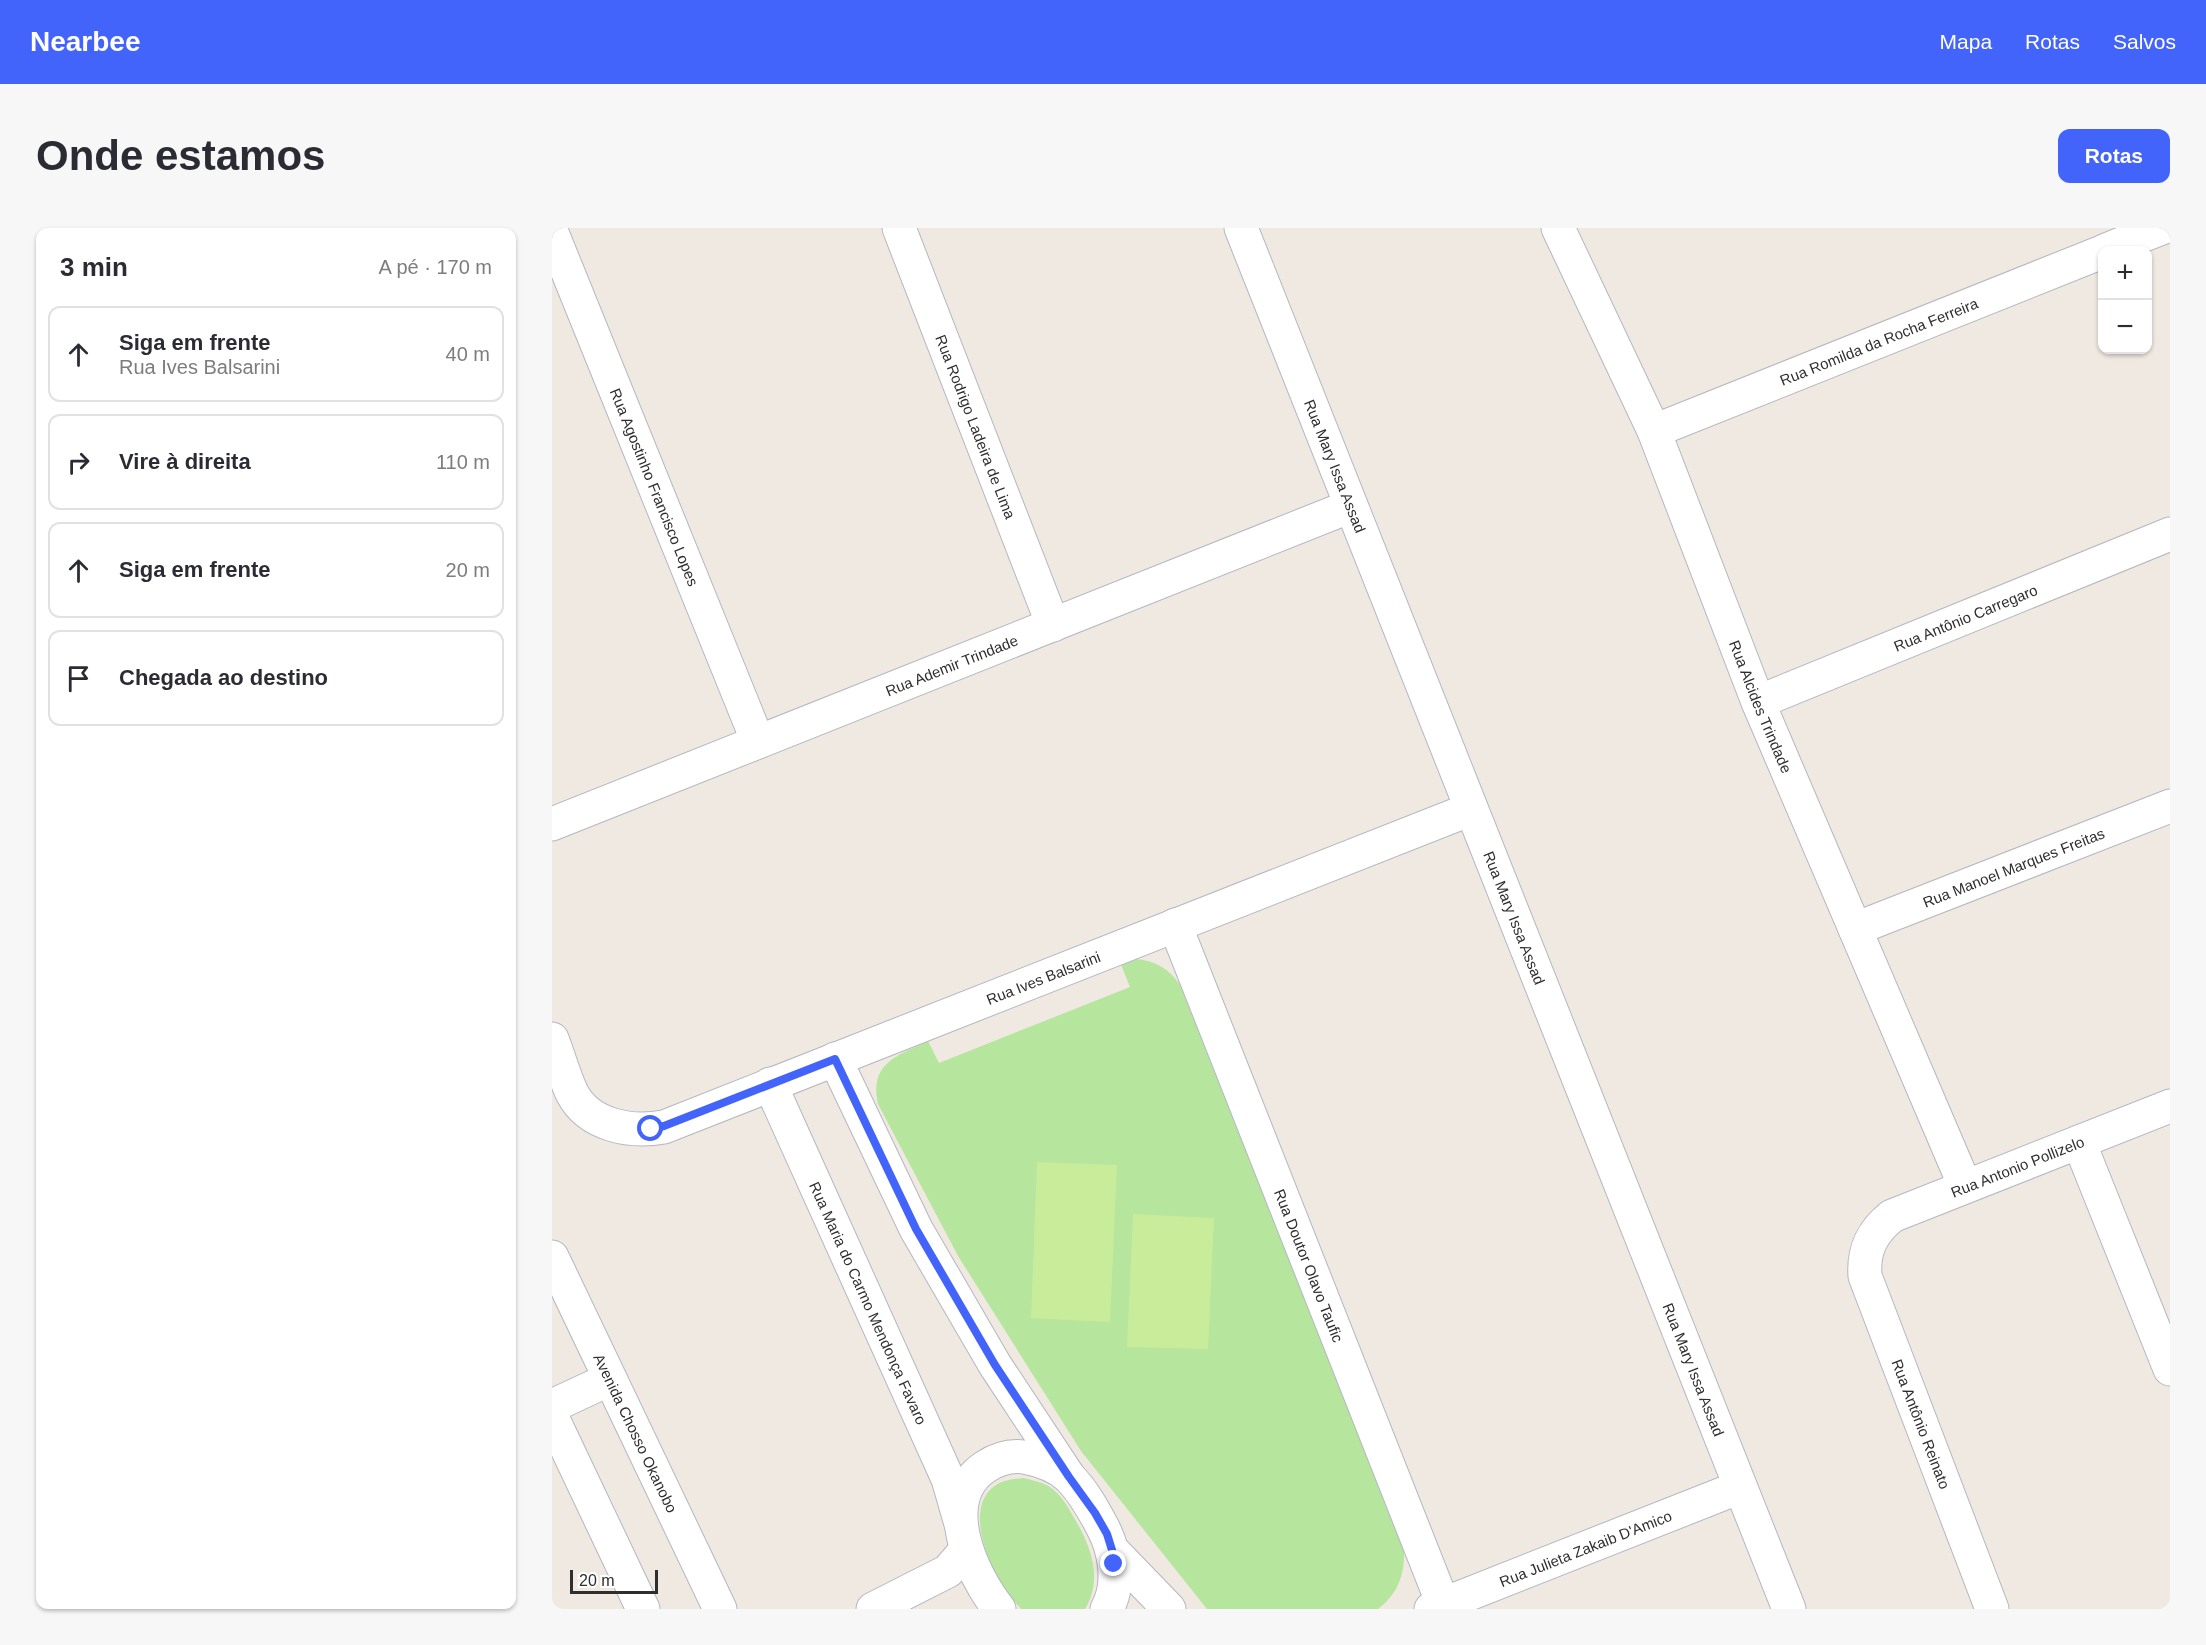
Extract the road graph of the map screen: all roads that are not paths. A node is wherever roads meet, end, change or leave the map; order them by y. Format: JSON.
{"nodes":[{"id":1,"x":898,"y":228,"type":"edge"},
{"id":2,"x":1240,"y":228,"type":"edge"},
{"id":3,"x":1558,"y":228,"type":"edge"},
{"id":4,"x":2162,"y":228,"type":"edge"},
{"id":5,"x":552,"y":233,"type":"edge"},
{"id":6,"x":2117,"y":246,"type":"edge"},
{"id":7,"x":2098,"y":253,"type":"edge"},
{"id":8,"x":1654,"y":431,"type":"junction"},
{"id":9,"x":1351,"y":506,"type":"junction"},
{"id":10,"x":2170,"y":534,"type":"edge"},
{"id":11,"x":1053,"y":625,"type":"junction"},
{"id":12,"x":1758,"y":702,"type":"junction"},
{"id":13,"x":758,"y":742,"type":"junction"},
{"id":14,"x":2170,"y":806,"type":"edge"},
{"id":15,"x":1471,"y":809,"type":"junction"},
{"id":16,"x":552,"y":825,"type":"edge"},
{"id":17,"x":1175,"y":925,"type":"junction"},
{"id":18,"x":1855,"y":929,"type":"junction"},
{"id":19,"x":552,"y":1039,"type":"edge"},
{"id":20,"x":835,"y":1059,"type":"junction"},
{"id":21,"x":770,"y":1084,"type":"junction"},
{"id":22,"x":2170,"y":1106,"type":"edge"},
{"id":23,"x":2079,"y":1142,"type":"junction"},
{"id":24,"x":1965,"y":1186,"type":"junction"},
{"id":25,"x":1871,"y":1239,"type":"joint"},
{"id":26,"x":552,"y":1257,"type":"edge"},
{"id":27,"x":2170,"y":1369,"type":"edge"},
{"id":28,"x":610,"y":1379,"type":"junction"},
{"id":29,"x":552,"y":1406,"type":"edge"},
{"id":30,"x":552,"y":1418,"type":"edge"},
{"id":31,"x":1069,"y":1477,"type":"junction"},
{"id":32,"x":1740,"y":1487,"type":"junction"},
{"id":33,"x":964,"y":1537,"type":"junction"},
{"id":34,"x":1112,"y":1550,"type":"junction"},
{"id":35,"x":1437,"y":1607,"type":"edge"},
{"id":36,"x":644,"y":1609,"type":"edge"},
{"id":37,"x":720,"y":1609,"type":"edge"},
{"id":38,"x":873,"y":1609,"type":"edge"},
{"id":39,"x":999,"y":1609,"type":"edge"},
{"id":40,"x":1107,"y":1609,"type":"edge"},
{"id":41,"x":1169,"y":1609,"type":"edge"},
{"id":42,"x":1789,"y":1609,"type":"edge"},
{"id":43,"x":1992,"y":1609,"type":"edge"}],
"edges":[{"from":1,"to":11,"type":"street","name":"Rua Rodrigo Ladeira de Lima"},
{"from":2,"to":9,"type":"street","name":"Rua Mary Issa Assad"},
{"from":3,"to":8,"type":"street","name":"Rua Alcides Trindade"},
{"from":4,"to":6,"type":"street","name":"Rua Romilda da Rocha Ferreira"},
{"from":5,"to":13,"type":"street","name":"Rua Agostinho Francisco Lopes"},
{"from":7,"to":8,"type":"street","name":"Rua Romilda da Rocha Ferreira"},
{"from":8,"to":12,"type":"street","name":"Rua Alcides Trindade"},
{"from":9,"to":11,"type":"street","name":"Rua Ademir Trindade"},
{"from":9,"to":15,"type":"street","name":"Rua Mary Issa Assad"},
{"from":10,"to":12,"type":"street","name":"Rua Antônio Carregaro"},
{"from":11,"to":13,"type":"street","name":"Rua Ademir Trindade"},
{"from":12,"to":18,"type":"street","name":"Rua Alcides Trindade"},
{"from":13,"to":16,"type":"street","name":"Rua Ademir Trindade"},
{"from":14,"to":18,"type":"street","name":"Rua Manoel Marques Freitas"},
{"from":15,"to":17,"type":"street","name":"Rua Ives Balsarini"},
{"from":15,"to":32,"type":"street","name":"Rua Mary Issa Assad"},
{"from":17,"to":20,"type":"street","name":"Rua Ives Balsarini"},
{"from":17,"to":35,"type":"street","name":"Rua Doutor Olavo Taufic"},
{"from":18,"to":24,"type":"street","name":"Rua Alcides Trindade"},
{"from":19,"to":21,"type":"street","name":"Rua Ives Balsarini"},
{"from":20,"to":21,"type":"street","name":"Rua Ives Balsarini"},
{"from":20,"to":31,"type":"street"},
{"from":21,"to":33,"type":"street","name":"Rua Maria do Carmo Mendonça Favaro"},
{"from":22,"to":23,"type":"street","name":"Rua Antonio Pollizelo"},
{"from":23,"to":24,"type":"street","name":"Rua Antonio Pollizelo"},
{"from":23,"to":27,"type":"street"},
{"from":24,"to":25,"type":"street","name":"Rua Antonio Pollizelo"},
{"from":25,"to":43,"type":"street","name":"Rua Antônio Reinato"},
{"from":26,"to":28,"type":"street","name":"Avenida Chosso Okanobo"},
{"from":28,"to":29,"type":"street"},
{"from":28,"to":37,"type":"street","name":"Avenida Chosso Okanobo"},
{"from":30,"to":36,"type":"street"},
{"from":31,"to":33,"type":"street"},
{"from":31,"to":34,"type":"street"},
{"from":32,"to":35,"type":"street","name":"Rua Julieta Zakaib D'Amico"},
{"from":32,"to":42,"type":"street","name":"Rua Mary Issa Assad"},
{"from":33,"to":38,"type":"street"},
{"from":33,"to":39,"type":"street","name":"Rua Maria do Carmo Mendonça Favaro"},
{"from":34,"to":40,"type":"street"},
{"from":34,"to":41,"type":"street"}]}
